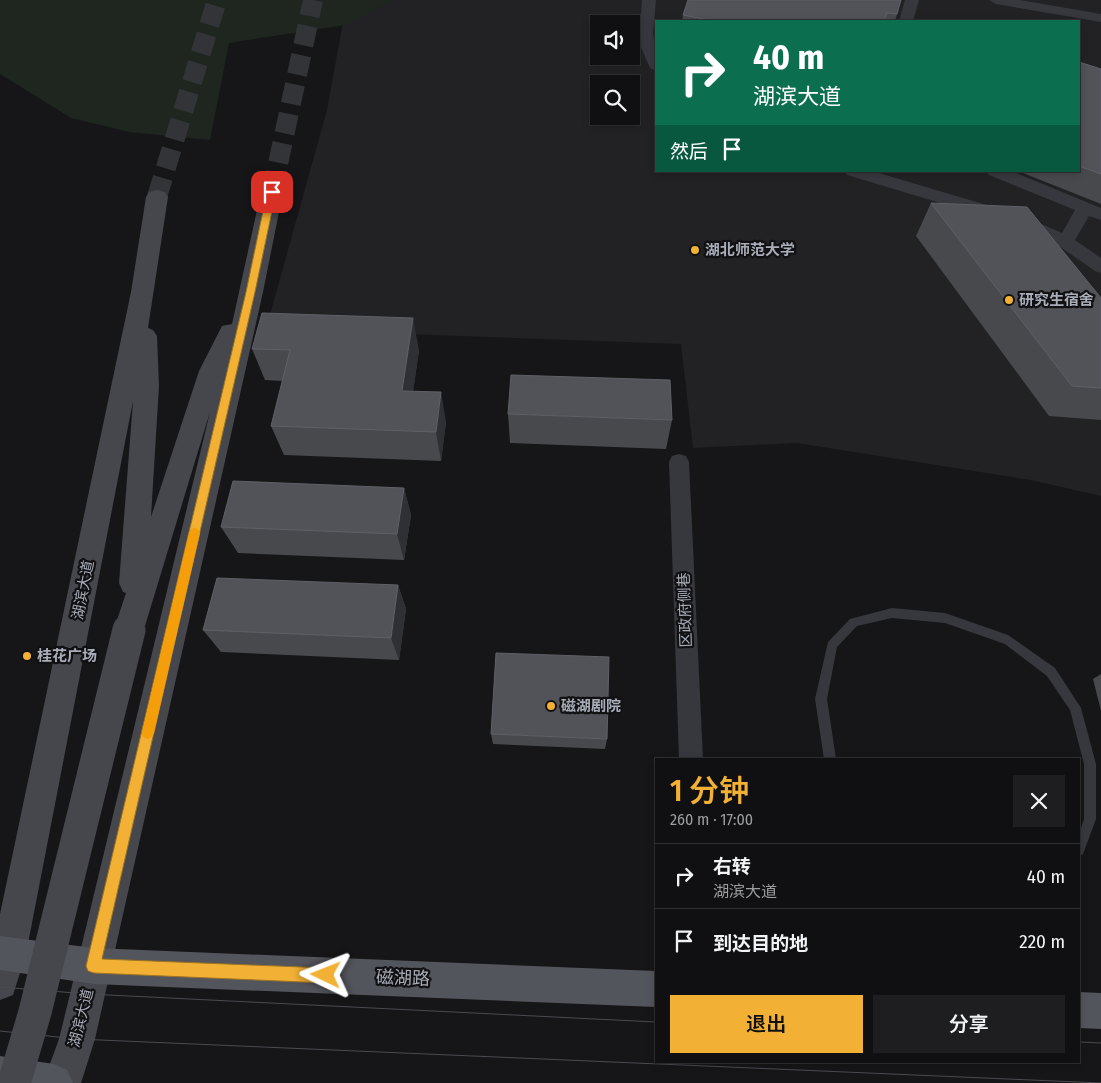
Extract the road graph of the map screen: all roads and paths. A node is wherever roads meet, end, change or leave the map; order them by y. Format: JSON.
{"nodes":[{"id":1,"x":650,"y":0,"type":"edge"},
{"id":2,"x":912,"y":0,"type":"edge"},
{"id":3,"x":996,"y":0,"type":"edge"},
{"id":4,"x":1101,"y":18,"type":"edge"},
{"id":5,"x":906,"y":20,"type":"edge"},
{"id":6,"x":655,"y":64,"type":"edge"},
{"id":7,"x":856,"y":172,"type":"edge"},
{"id":8,"x":997,"y":172,"type":"edge"},
{"id":9,"x":272,"y":192,"type":"tunnel mouth"},
{"id":10,"x":156,"y":197,"type":"tunnel mouth"},
{"id":11,"x":1093,"y":211,"type":"edge"},
{"id":12,"x":1065,"y":242,"type":"junction"},
{"id":13,"x":1101,"y":267,"type":"edge"},
{"id":14,"x":143,"y":292,"type":"junction"},
{"id":15,"x":251,"y":292,"type":"junction"},
{"id":16,"x":679,"y":462,"type":"dead end"},
{"id":17,"x":130,"y":626,"type":"junction"},
{"id":18,"x":691,"y":758,"type":"edge"},
{"id":19,"x":830,"y":758,"type":"edge"},
{"id":20,"x":1080,"y":847,"type":"edge"},
{"id":21,"x":3,"y":963,"type":"edge"},
{"id":22,"x":94,"y":966,"type":"junction"},
{"id":23,"x":655,"y":989,"type":"edge"},
{"id":24,"x":1080,"y":1010,"type":"edge"},
{"id":25,"x":1101,"y":1011,"type":"edge"},
{"id":26,"x":0,"y":1075,"type":"edge"},
{"id":27,"x":14,"y":1083,"type":"edge"},
{"id":28,"x":54,"y":1083,"type":"edge"},
{"id":29,"x":62,"y":1083,"type":"edge"}],
"edges":[{"from":1,"to":6,"type":"street"},
{"from":2,"to":5,"type":"street"},
{"from":3,"to":4,"type":"street"},
{"from":7,"to":12,"type":"street"},
{"from":8,"to":11,"type":"street"},
{"from":9,"to":15,"type":"main road","name":"湖滨大道"},
{"from":10,"to":14,"type":"main road","name":"湖滨大道"},
{"from":11,"to":12,"type":"street"},
{"from":12,"to":13,"type":"street"},
{"from":14,"to":17,"type":"main road"},
{"from":14,"to":21,"type":"main road","name":"湖滨大道"},
{"from":15,"to":17,"type":"main road"},
{"from":15,"to":22,"type":"main road","name":"湖滨大道"},
{"from":16,"to":18,"type":"street","name":"区政府侧巷"},
{"from":17,"to":27,"type":"main road","bridge":true},
{"from":19,"to":20,"type":"lane"},
{"from":21,"to":22,"type":"main road","name":"磁湖路"},
{"from":22,"to":23,"type":"main road","name":"磁湖路"},
{"from":22,"to":29,"type":"main road","name":"湖滨大道"},
{"from":24,"to":25,"type":"main road"},
{"from":26,"to":28,"type":"main road"}]}
